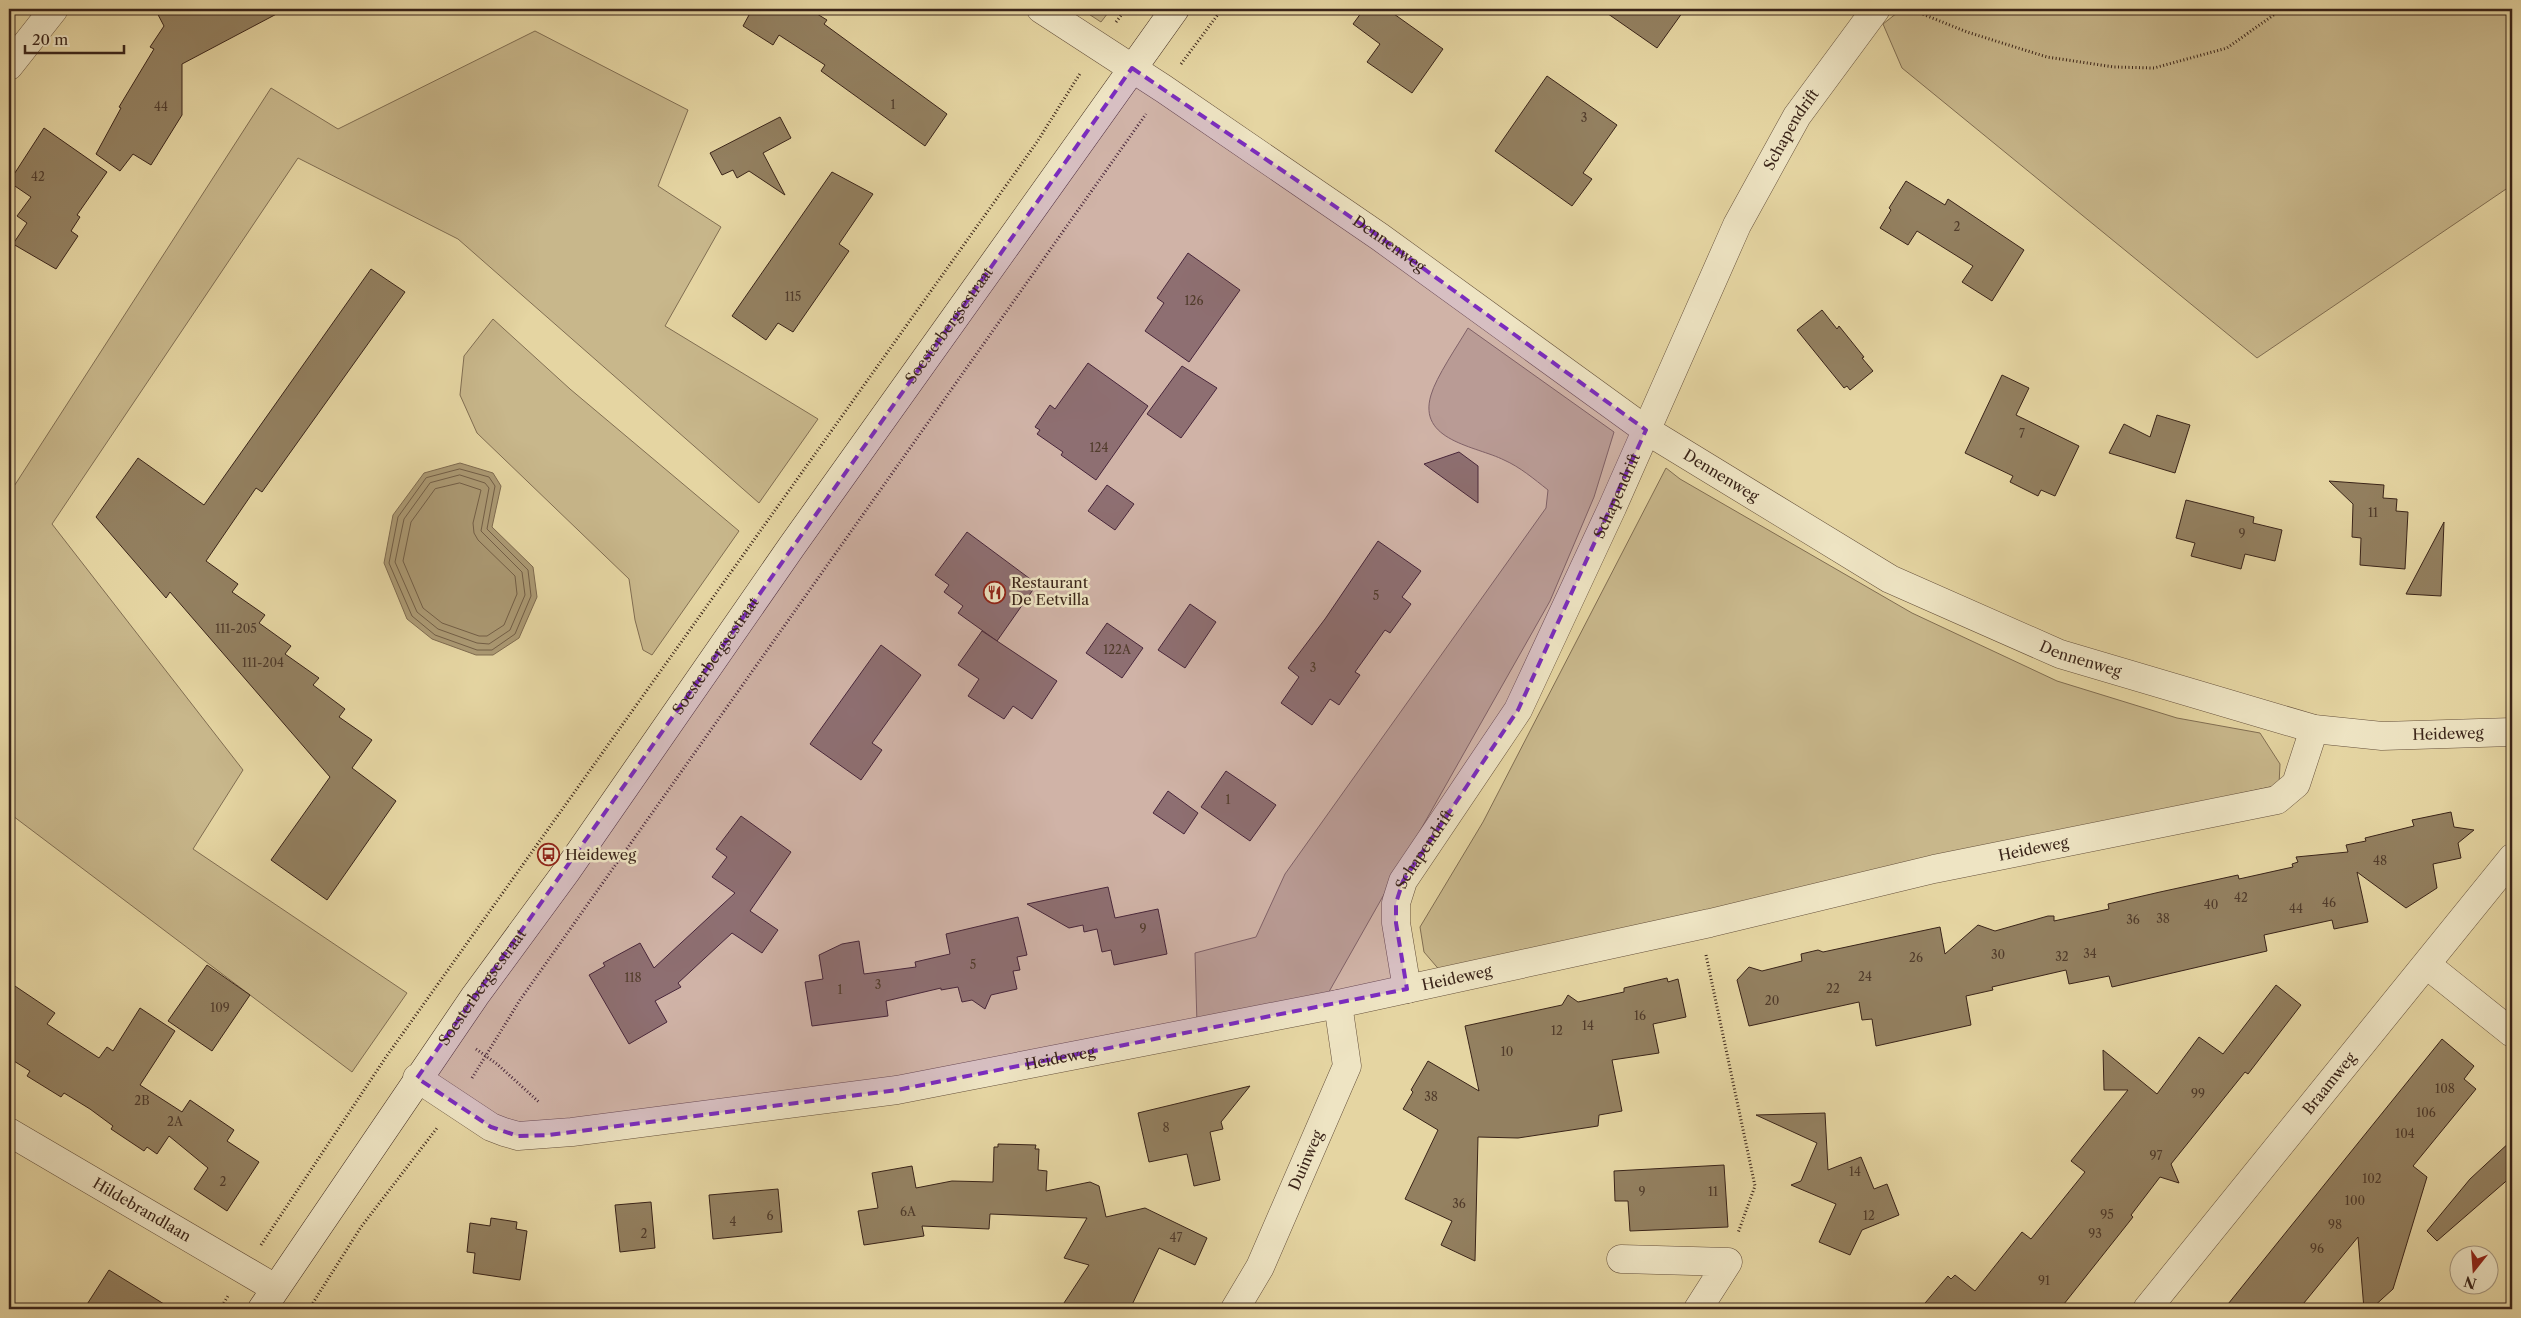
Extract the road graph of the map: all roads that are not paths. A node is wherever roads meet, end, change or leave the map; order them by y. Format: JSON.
{"nodes":[{"id":1,"x":54,"y":9,"type":"edge"},
{"id":2,"x":1041,"y":9,"type":"edge"},
{"id":3,"x":1175,"y":9,"type":"edge"},
{"id":4,"x":1876,"y":9,"type":"edge"},
{"id":5,"x":9,"y":66,"type":"edge"},
{"id":6,"x":1132,"y":68,"type":"junction"},
{"id":7,"x":1646,"y":430,"type":"junction"},
{"id":8,"x":2314,"y":728,"type":"junction"},
{"id":9,"x":2512,"y":732,"type":"edge"},
{"id":10,"x":2382,"y":736,"type":"joint"},
{"id":11,"x":2512,"y":858,"type":"edge"},
{"id":12,"x":2427,"y":965,"type":"junction"},
{"id":13,"x":1407,"y":989,"type":"junction"},
{"id":14,"x":1338,"y":1004,"type":"junction"},
{"id":15,"x":2512,"y":1033,"type":"edge"},
{"id":16,"x":418,"y":1078,"type":"junction"},
{"id":17,"x":9,"y":1132,"type":"edge"},
{"id":18,"x":1621,"y":1258,"type":"dead end"},
{"id":19,"x":269,"y":1299,"type":"edge"},
{"id":20,"x":1235,"y":1309,"type":"edge"},
{"id":21,"x":1698,"y":1309,"type":"edge"},
{"id":22,"x":2147,"y":1309,"type":"edge"}],
"edges":[{"from":1,"to":5,"type":"street"},
{"from":2,"to":6,"type":"street","name":"Dennenweg"},
{"from":3,"to":6,"type":"street","name":"Soesterbergsestraat"},
{"from":4,"to":7,"type":"street","name":"Schapendrift"},
{"from":6,"to":7,"type":"street","name":"Dennenweg"},
{"from":6,"to":16,"type":"street","name":"Soesterbergsestraat"},
{"from":7,"to":8,"type":"street","name":"Dennenweg"},
{"from":7,"to":13,"type":"street","name":"Schapendrift"},
{"from":8,"to":10,"type":"street","name":"Dennenweg"},
{"from":8,"to":13,"type":"street","name":"Heideweg"},
{"from":9,"to":10,"type":"street","name":"Heideweg"},
{"from":11,"to":12,"type":"street","name":"Braamweg"},
{"from":12,"to":15,"type":"street"},
{"from":12,"to":22,"type":"street","name":"Braamweg"},
{"from":13,"to":14,"type":"street","name":"Heideweg"},
{"from":14,"to":16,"type":"street","name":"Heideweg"},
{"from":14,"to":20,"type":"street","name":"Duinweg"},
{"from":16,"to":19,"type":"street","name":"Soesterbergsestraat"},
{"from":17,"to":19,"type":"street","name":"Hildebrandlaan"},
{"from":18,"to":21,"type":"street"}]}
